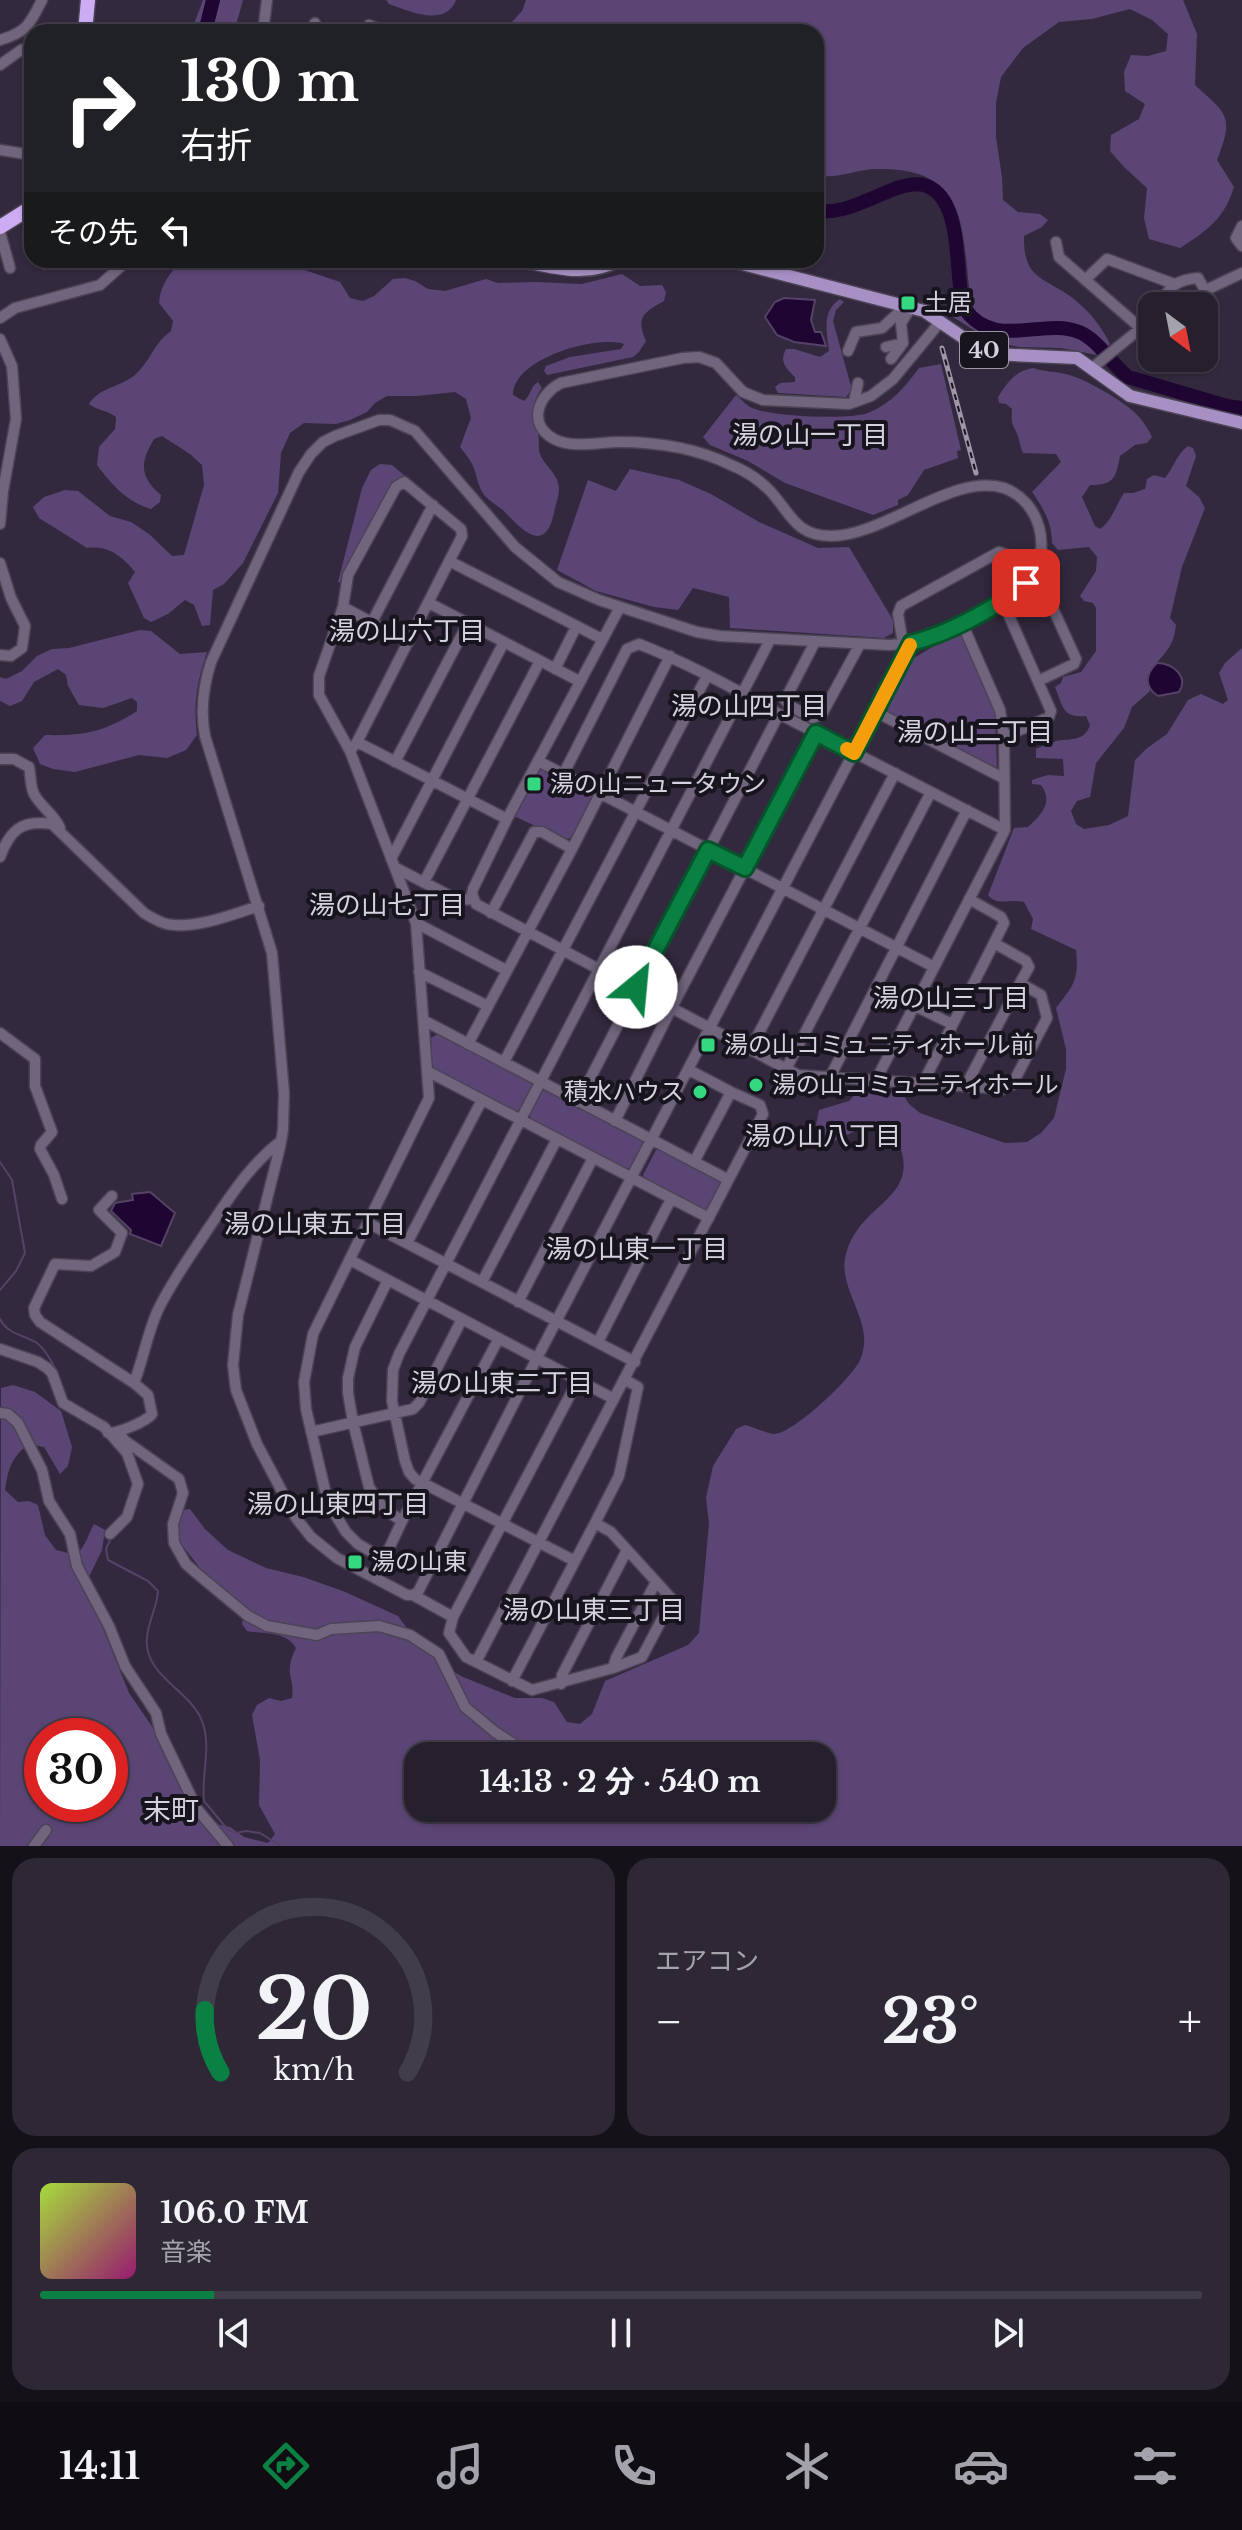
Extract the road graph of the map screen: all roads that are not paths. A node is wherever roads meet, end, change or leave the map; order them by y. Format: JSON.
{"nodes":[{"id":1,"x":42,"y":0,"type":"edge"},
{"id":2,"x":88,"y":0,"type":"edge"},
{"id":3,"x":267,"y":0,"type":"edge"},
{"id":4,"x":30,"y":24,"type":"edge"},
{"id":5,"x":86,"y":24,"type":"edge"},
{"id":6,"x":264,"y":24,"type":"edge"},
{"id":7,"x":24,"y":29,"type":"edge"},
{"id":8,"x":0,"y":40,"type":"edge"},
{"id":9,"x":24,"y":49,"type":"edge"},
{"id":10,"x":0,"y":65,"type":"edge"},
{"id":11,"x":0,"y":150,"type":"edge"},
{"id":12,"x":24,"y":154,"type":"edge"},
{"id":13,"x":24,"y":212,"type":"edge"},
{"id":14,"x":1242,"y":226,"type":"edge"},
{"id":15,"x":0,"y":229,"type":"edge"},
{"id":16,"x":1056,"y":242,"type":"dead end"},
{"id":17,"x":1242,"y":246,"type":"edge"},
{"id":18,"x":1197,"y":264,"type":"dead end"},
{"id":19,"x":10,"y":268,"type":"dead end"},
{"id":20,"x":119,"y":268,"type":"edge"},
{"id":21,"x":562,"y":268,"type":"edge"},
{"id":22,"x":601,"y":268,"type":"edge"},
{"id":23,"x":756,"y":268,"type":"edge"},
{"id":24,"x":1242,"y":273,"type":"edge"},
{"id":25,"x":1198,"y":278,"type":"junction"},
{"id":26,"x":1086,"y":279,"type":"junction"},
{"id":27,"x":1174,"y":284,"type":"junction"},
{"id":28,"x":1206,"y":290,"type":"joint"},
{"id":29,"x":1168,"y":292,"type":"edge"},
{"id":30,"x":909,"y":311,"type":"junction"},
{"id":31,"x":0,"y":318,"type":"edge"},
{"id":32,"x":941,"y":321,"type":"junction"},
{"id":33,"x":1138,"y":325,"type":"edge"},
{"id":34,"x":1138,"y":330,"type":"edge"},
{"id":35,"x":0,"y":339,"type":"edge"},
{"id":36,"x":903,"y":343,"type":"junction"},
{"id":37,"x":886,"y":347,"type":"dead end"},
{"id":38,"x":848,"y":351,"type":"dead end"},
{"id":39,"x":891,"y":359,"type":"dead end"},
{"id":40,"x":1097,"y":365,"type":"junction"},
{"id":41,"x":858,"y":383,"type":"dead end"},
{"id":42,"x":854,"y":402,"type":"junction"},
{"id":43,"x":1242,"y":423,"type":"edge"},
{"id":44,"x":433,"y":505,"type":"junction"},
{"id":45,"x":0,"y":524,"type":"edge"},
{"id":46,"x":449,"y":561,"type":"junction"},
{"id":47,"x":0,"y":563,"type":"edge"},
{"id":48,"x":1035,"y":570,"type":"junction"},
{"id":49,"x":1002,"y":600,"type":"junction"},
{"id":50,"x":429,"y":603,"type":"junction"},
{"id":51,"x":343,"y":607,"type":"junction"},
{"id":52,"x":620,"y":607,"type":"junction"},
{"id":53,"x":372,"y":622,"type":"junction"},
{"id":54,"x":468,"y":623,"type":"junction"},
{"id":55,"x":962,"y":623,"type":"junction"},
{"id":56,"x":576,"y":627,"type":"junction"},
{"id":57,"x":602,"y":639,"type":"junction"},
{"id":58,"x":770,"y":640,"type":"junction"},
{"id":59,"x":408,"y":642,"type":"junction"},
{"id":60,"x":504,"y":642,"type":"junction"},
{"id":61,"x":815,"y":642,"type":"junction"},
{"id":62,"x":907,"y":643,"type":"junction"},
{"id":63,"x":860,"y":644,"type":"junction"},
{"id":64,"x":0,"y":655,"type":"edge"},
{"id":65,"x":670,"y":656,"type":"junction"},
{"id":66,"x":540,"y":661,"type":"junction"},
{"id":67,"x":555,"y":669,"type":"junction"},
{"id":68,"x":707,"y":676,"type":"junction"},
{"id":69,"x":579,"y":681,"type":"junction"},
{"id":70,"x":1038,"y":681,"type":"junction"},
{"id":71,"x":743,"y":693,"type":"junction"},
{"id":72,"x":876,"y":712,"type":"junction"},
{"id":73,"x":779,"y":714,"type":"junction"},
{"id":74,"x":816,"y":733,"type":"junction"},
{"id":75,"x":1004,"y":737,"type":"junction"},
{"id":76,"x":357,"y":742,"type":"junction"},
{"id":77,"x":350,"y":751,"type":"junction"},
{"id":78,"x":854,"y":753,"type":"junction"},
{"id":79,"x":0,"y":759,"type":"edge"},
{"id":80,"x":538,"y":761,"type":"junction"},
{"id":81,"x":395,"y":762,"type":"junction"},
{"id":82,"x":564,"y":773,"type":"junction"},
{"id":83,"x":895,"y":773,"type":"junction"},
{"id":84,"x":1003,"y":778,"type":"junction"},
{"id":85,"x":432,"y":780,"type":"junction"},
{"id":86,"x":600,"y":791,"type":"junction"},
{"id":87,"x":931,"y":792,"type":"junction"},
{"id":88,"x":468,"y":799,"type":"junction"},
{"id":89,"x":967,"y":810,"type":"junction"},
{"id":90,"x":636,"y":811,"type":"junction"},
{"id":91,"x":507,"y":819,"type":"junction"},
{"id":92,"x":1005,"y":830,"type":"junction"},
{"id":93,"x":672,"y":831,"type":"junction"},
{"id":94,"x":63,"y":834,"type":"junction"},
{"id":95,"x":572,"y":849,"type":"junction"},
{"id":96,"x":708,"y":850,"type":"junction"},
{"id":97,"x":0,"y":857,"type":"edge"},
{"id":98,"x":393,"y":863,"type":"junction"},
{"id":99,"x":745,"y":868,"type":"junction"},
{"id":100,"x":424,"y":882,"type":"junction"},
{"id":101,"x":784,"y":889,"type":"junction"},
{"id":102,"x":473,"y":899,"type":"junction"},
{"id":103,"x":969,"y":899,"type":"junction"},
{"id":104,"x":259,"y":906,"type":"junction"},
{"id":105,"x":823,"y":909,"type":"junction"},
{"id":106,"x":491,"y":913,"type":"junction"},
{"id":107,"x":416,"y":923,"type":"junction"},
{"id":108,"x":859,"y":928,"type":"junction"},
{"id":109,"x":527,"y":931,"type":"junction"},
{"id":110,"x":994,"y":943,"type":"junction"},
{"id":111,"x":895,"y":947,"type":"junction"},
{"id":112,"x":563,"y":950,"type":"junction"},
{"id":113,"x":934,"y":967,"type":"junction"},
{"id":114,"x":599,"y":969,"type":"junction"},
{"id":115,"x":506,"y":970,"type":"junction"},
{"id":116,"x":419,"y":972,"type":"junction"},
{"id":117,"x":1020,"y":983,"type":"junction"},
{"id":118,"x":636,"y":987,"type":"junction"},
{"id":119,"x":488,"y":1006,"type":"junction"},
{"id":120,"x":915,"y":1006,"type":"junction"},
{"id":121,"x":672,"y":1007,"type":"junction"},
{"id":122,"x":423,"y":1020,"type":"junction"},
{"id":123,"x":952,"y":1024,"type":"junction"},
{"id":124,"x":710,"y":1028,"type":"junction"},
{"id":125,"x":0,"y":1033,"type":"edge"},
{"id":126,"x":468,"y":1044,"type":"junction"},
{"id":127,"x":750,"y":1050,"type":"junction"},
{"id":128,"x":504,"y":1062,"type":"junction"},
{"id":129,"x":786,"y":1069,"type":"junction"},
{"id":130,"x":689,"y":1070,"type":"junction"},
{"id":131,"x":427,"y":1071,"type":"junction"},
{"id":132,"x":830,"y":1077,"type":"junction"},
{"id":133,"x":876,"y":1080,"type":"junction"},
{"id":134,"x":541,"y":1082,"type":"junction"},
{"id":135,"x":923,"y":1083,"type":"junction"},
{"id":136,"x":966,"y":1085,"type":"junction"},
{"id":137,"x":731,"y":1092,"type":"junction"},
{"id":138,"x":482,"y":1100,"type":"junction"},
{"id":139,"x":578,"y":1102,"type":"junction"},
{"id":140,"x":520,"y":1119,"type":"junction"},
{"id":141,"x":615,"y":1121,"type":"junction"},
{"id":142,"x":557,"y":1139,"type":"junction"},
{"id":143,"x":652,"y":1140,"type":"junction"},
{"id":144,"x":281,"y":1141,"type":"junction"},
{"id":145,"x":593,"y":1158,"type":"junction"},
{"id":146,"x":694,"y":1162,"type":"junction"},
{"id":147,"x":632,"y":1178,"type":"junction"},
{"id":148,"x":727,"y":1179,"type":"junction"},
{"id":149,"x":112,"y":1196,"type":"dead end"},
{"id":150,"x":62,"y":1199,"type":"dead end"},
{"id":151,"x":671,"y":1199,"type":"junction"},
{"id":152,"x":709,"y":1218,"type":"junction"},
{"id":153,"x":368,"y":1223,"type":"junction"},
{"id":154,"x":407,"y":1243,"type":"junction"},
{"id":155,"x":350,"y":1260,"type":"junction"},
{"id":156,"x":444,"y":1263,"type":"junction"},
{"id":157,"x":388,"y":1280,"type":"junction"},
{"id":158,"x":482,"y":1282,"type":"junction"},
{"id":159,"x":426,"y":1299,"type":"junction"},
{"id":160,"x":518,"y":1302,"type":"junction"},
{"id":161,"x":462,"y":1319,"type":"junction"},
{"id":162,"x":557,"y":1322,"type":"junction"},
{"id":163,"x":499,"y":1338,"type":"junction"},
{"id":164,"x":598,"y":1342,"type":"junction"},
{"id":165,"x":0,"y":1349,"type":"edge"},
{"id":166,"x":537,"y":1358,"type":"junction"},
{"id":167,"x":635,"y":1362,"type":"junction"},
{"id":168,"x":624,"y":1379,"type":"junction"},
{"id":169,"x":578,"y":1380,"type":"junction"},
{"id":170,"x":134,"y":1383,"type":"junction"},
{"id":171,"x":614,"y":1399,"type":"junction"},
{"id":172,"x":0,"y":1413,"type":"edge"},
{"id":173,"x":395,"y":1414,"type":"junction"},
{"id":174,"x":353,"y":1422,"type":"junction"},
{"id":175,"x":114,"y":1432,"type":"junction"},
{"id":176,"x":311,"y":1432,"type":"junction"},
{"id":177,"x":422,"y":1483,"type":"junction"},
{"id":178,"x":462,"y":1504,"type":"junction"},
{"id":179,"x":402,"y":1521,"type":"junction"},
{"id":180,"x":502,"y":1523,"type":"junction"},
{"id":181,"x":595,"y":1523,"type":"junction"},
{"id":182,"x":110,"y":1534,"type":"dead end"},
{"id":183,"x":538,"y":1543,"type":"junction"},
{"id":184,"x":627,"y":1550,"type":"junction"},
{"id":185,"x":575,"y":1561,"type":"junction"},
{"id":186,"x":656,"y":1582,"type":"junction"},
{"id":187,"x":413,"y":1595,"type":"junction"},
{"id":188,"x":453,"y":1617,"type":"junction"},
{"id":189,"x":476,"y":1662,"type":"junction"},
{"id":190,"x":613,"y":1668,"type":"junction"},
{"id":191,"x":512,"y":1681,"type":"junction"},
{"id":192,"x":561,"y":1684,"type":"junction"},
{"id":193,"x":510,"y":1742,"type":"edge"},
{"id":194,"x":46,"y":1830,"type":"dead end"},
{"id":195,"x":34,"y":1846,"type":"edge"},
{"id":196,"x":228,"y":1846,"type":"edge"}],
"edges":[{"from":1,"to":4,"type":"street"},
{"from":2,"to":5,"type":"highway"},
{"from":3,"to":6,"type":"street"},
{"from":7,"to":8,"type":"street"},
{"from":9,"to":10,"type":"street"},
{"from":11,"to":12,"type":"street"},
{"from":13,"to":15,"type":"highway"},
{"from":14,"to":17,"type":"street"},
{"from":15,"to":19,"type":"street"},
{"from":16,"to":26,"type":"street"},
{"from":18,"to":25,"type":"street"},
{"from":20,"to":31,"type":"street"},
{"from":21,"to":22,"type":"main road"},
{"from":23,"to":30,"type":"main road","number":"40"},
{"from":24,"to":28,"type":"street"},
{"from":25,"to":27,"type":"street"},
{"from":25,"to":28,"type":"street"},
{"from":26,"to":27,"type":"street"},
{"from":26,"to":33,"type":"street"},
{"from":27,"to":29,"type":"street"},
{"from":30,"to":32,"type":"main road","number":"40"},
{"from":30,"to":36,"type":"street"},
{"from":30,"to":38,"type":"street"},
{"from":32,"to":40,"type":"main road","number":"40"},
{"from":32,"to":42,"type":"street"},
{"from":34,"to":40,"type":"street"},
{"from":35,"to":45,"type":"street"},
{"from":36,"to":37,"type":"street"},
{"from":36,"to":39,"type":"street"},
{"from":40,"to":43,"type":"main road","number":"40"},
{"from":41,"to":42,"type":"street"},
{"from":42,"to":48,"type":"street"},
{"from":44,"to":46,"type":"street"},
{"from":44,"to":51,"type":"street"},
{"from":44,"to":53,"type":"street"},
{"from":46,"to":50,"type":"street"},
{"from":46,"to":56,"type":"street"},
{"from":47,"to":64,"type":"street"},
{"from":48,"to":49,"type":"street"},
{"from":48,"to":62,"type":"street"},
{"from":48,"to":70,"type":"street"},
{"from":49,"to":55,"type":"street"},
{"from":49,"to":70,"type":"street"},
{"from":50,"to":54,"type":"street"},
{"from":50,"to":59,"type":"street"},
{"from":51,"to":53,"type":"street"},
{"from":51,"to":77,"type":"street"},
{"from":52,"to":57,"type":"street"},
{"from":52,"to":58,"type":"street"},
{"from":52,"to":104,"type":"street"},
{"from":53,"to":59,"type":"street"},
{"from":54,"to":60,"type":"street"},
{"from":54,"to":81,"type":"street"},
{"from":55,"to":62,"type":"street"},
{"from":55,"to":75,"type":"street"},
{"from":56,"to":57,"type":"street"},
{"from":56,"to":67,"type":"street"},
{"from":57,"to":69,"type":"street"},
{"from":58,"to":61,"type":"street"},
{"from":58,"to":71,"type":"street"},
{"from":59,"to":76,"type":"street"},
{"from":60,"to":66,"type":"street"},
{"from":60,"to":85,"type":"street"},
{"from":61,"to":63,"type":"street"},
{"from":61,"to":63,"type":"street"},
{"from":62,"to":63,"type":"street"},
{"from":62,"to":72,"type":"street"},
{"from":65,"to":68,"type":"street"},
{"from":65,"to":82,"type":"street"},
{"from":65,"to":86,"type":"street"},
{"from":66,"to":67,"type":"street"},
{"from":66,"to":88,"type":"street"},
{"from":67,"to":69,"type":"street"},
{"from":68,"to":71,"type":"street"},
{"from":68,"to":90,"type":"street"},
{"from":69,"to":80,"type":"street"},
{"from":70,"to":75,"type":"street"},
{"from":71,"to":73,"type":"street"},
{"from":71,"to":93,"type":"street"},
{"from":72,"to":78,"type":"street"},
{"from":72,"to":84,"type":"street"},
{"from":73,"to":74,"type":"street"},
{"from":73,"to":96,"type":"street"},
{"from":74,"to":78,"type":"street"},
{"from":74,"to":99,"type":"street"},
{"from":75,"to":84,"type":"street"},
{"from":76,"to":77,"type":"street"},
{"from":76,"to":81,"type":"street"},
{"from":77,"to":98,"type":"street"},
{"from":78,"to":83,"type":"street"},
{"from":78,"to":101,"type":"street"},
{"from":79,"to":94,"type":"street"},
{"from":80,"to":82,"type":"street"},
{"from":80,"to":91,"type":"street"},
{"from":81,"to":85,"type":"street"},
{"from":82,"to":86,"type":"street"},
{"from":83,"to":87,"type":"street"},
{"from":83,"to":105,"type":"street"},
{"from":84,"to":92,"type":"street"},
{"from":85,"to":88,"type":"street"},
{"from":85,"to":98,"type":"street"},
{"from":86,"to":90,"type":"street"},
{"from":86,"to":95,"type":"street"},
{"from":87,"to":89,"type":"street"},
{"from":87,"to":108,"type":"street"},
{"from":88,"to":91,"type":"street"},
{"from":88,"to":100,"type":"street"},
{"from":89,"to":92,"type":"street"},
{"from":89,"to":111,"type":"street"},
{"from":90,"to":93,"type":"street"},
{"from":90,"to":112,"type":"street"},
{"from":91,"to":102,"type":"street"},
{"from":92,"to":103,"type":"street"},
{"from":93,"to":96,"type":"street"},
{"from":93,"to":114,"type":"street"},
{"from":94,"to":97,"type":"street"},
{"from":94,"to":104,"type":"street"},
{"from":95,"to":106,"type":"street"},
{"from":95,"to":109,"type":"street"},
{"from":96,"to":99,"type":"street"},
{"from":96,"to":118,"type":"street"},
{"from":98,"to":100,"type":"street"},
{"from":98,"to":107,"type":"street"},
{"from":99,"to":101,"type":"street"},
{"from":99,"to":121,"type":"street"},
{"from":100,"to":102,"type":"street"},
{"from":101,"to":105,"type":"street"},
{"from":101,"to":124,"type":"street"},
{"from":102,"to":106,"type":"street"},
{"from":103,"to":110,"type":"street"},
{"from":103,"to":113,"type":"street"},
{"from":104,"to":144,"type":"street"},
{"from":105,"to":108,"type":"street"},
{"from":105,"to":127,"type":"street"},
{"from":106,"to":109,"type":"street"},
{"from":107,"to":115,"type":"street"},
{"from":107,"to":116,"type":"street"},
{"from":108,"to":111,"type":"street"},
{"from":108,"to":129,"type":"street"},
{"from":109,"to":112,"type":"street"},
{"from":109,"to":115,"type":"street"},
{"from":110,"to":117,"type":"street"},
{"from":110,"to":123,"type":"street"},
{"from":111,"to":113,"type":"street"},
{"from":111,"to":132,"type":"street"},
{"from":112,"to":114,"type":"street"},
{"from":112,"to":128,"type":"street"},
{"from":113,"to":120,"type":"street"},
{"from":114,"to":118,"type":"street"},
{"from":114,"to":134,"type":"street"},
{"from":115,"to":119,"type":"street"},
{"from":116,"to":119,"type":"street"},
{"from":116,"to":122,"type":"street"},
{"from":117,"to":136,"type":"street"},
{"from":117,"to":136,"type":"street"},
{"from":118,"to":121,"type":"street"},
{"from":118,"to":139,"type":"street"},
{"from":119,"to":126,"type":"street"},
{"from":120,"to":123,"type":"street"},
{"from":120,"to":133,"type":"street"},
{"from":121,"to":124,"type":"street"},
{"from":121,"to":141,"type":"street"},
{"from":122,"to":126,"type":"street"},
{"from":122,"to":131,"type":"street"},
{"from":123,"to":135,"type":"street"},
{"from":124,"to":127,"type":"street"},
{"from":124,"to":130,"type":"street"},
{"from":125,"to":150,"type":"street"},
{"from":126,"to":128,"type":"street"},
{"from":127,"to":129,"type":"street"},
{"from":128,"to":134,"type":"street"},
{"from":129,"to":132,"type":"street"},
{"from":130,"to":137,"type":"street"},
{"from":130,"to":143,"type":"street"},
{"from":131,"to":138,"type":"street"},
{"from":131,"to":153,"type":"street"},
{"from":132,"to":133,"type":"street"},
{"from":133,"to":135,"type":"street"},
{"from":134,"to":139,"type":"street"},
{"from":134,"to":140,"type":"street"},
{"from":135,"to":136,"type":"street"},
{"from":137,"to":146,"type":"street"},
{"from":137,"to":148,"type":"street"},
{"from":138,"to":140,"type":"street"},
{"from":138,"to":154,"type":"street"},
{"from":139,"to":141,"type":"street"},
{"from":140,"to":142,"type":"street"},
{"from":140,"to":156,"type":"street"},
{"from":141,"to":143,"type":"street"},
{"from":142,"to":145,"type":"street"},
{"from":142,"to":158,"type":"street"},
{"from":143,"to":146,"type":"street"},
{"from":143,"to":147,"type":"street"},
{"from":144,"to":170,"type":"street"},
{"from":144,"to":187,"type":"street"},
{"from":145,"to":147,"type":"street"},
{"from":145,"to":160,"type":"street"},
{"from":146,"to":148,"type":"street"},
{"from":147,"to":151,"type":"street"},
{"from":147,"to":162,"type":"street"},
{"from":148,"to":152,"type":"street"},
{"from":149,"to":170,"type":"street"},
{"from":151,"to":152,"type":"street"},
{"from":151,"to":164,"type":"street"},
{"from":152,"to":167,"type":"street"},
{"from":153,"to":154,"type":"street"},
{"from":153,"to":155,"type":"street"},
{"from":154,"to":156,"type":"street"},
{"from":155,"to":157,"type":"street"},
{"from":155,"to":176,"type":"street"},
{"from":156,"to":158,"type":"street"},
{"from":156,"to":159,"type":"street"},
{"from":157,"to":159,"type":"street"},
{"from":157,"to":174,"type":"street"},
{"from":158,"to":160,"type":"street"},
{"from":159,"to":161,"type":"street"},
{"from":159,"to":173,"type":"street"},
{"from":160,"to":162,"type":"street"},
{"from":161,"to":163,"type":"street"},
{"from":161,"to":173,"type":"street"},
{"from":162,"to":164,"type":"street"},
{"from":162,"to":166,"type":"street"},
{"from":163,"to":166,"type":"street"},
{"from":163,"to":177,"type":"street"},
{"from":164,"to":167,"type":"street"},
{"from":165,"to":175,"type":"street"},
{"from":166,"to":169,"type":"street"},
{"from":166,"to":178,"type":"street"},
{"from":167,"to":168,"type":"street"},
{"from":168,"to":171,"type":"street"},
{"from":168,"to":181,"type":"street"},
{"from":169,"to":171,"type":"street"},
{"from":169,"to":180,"type":"street"},
{"from":170,"to":175,"type":"street"},
{"from":171,"to":183,"type":"street"},
{"from":172,"to":196,"type":"street"},
{"from":173,"to":174,"type":"street"},
{"from":173,"to":177,"type":"street"},
{"from":174,"to":176,"type":"street"},
{"from":174,"to":179,"type":"street"},
{"from":175,"to":182,"type":"street"},
{"from":175,"to":193,"type":"street"},
{"from":176,"to":179,"type":"street"},
{"from":177,"to":178,"type":"street"},
{"from":177,"to":179,"type":"street"},
{"from":178,"to":180,"type":"street"},
{"from":178,"to":187,"type":"street"},
{"from":180,"to":183,"type":"street"},
{"from":180,"to":188,"type":"street"},
{"from":181,"to":184,"type":"street"},
{"from":181,"to":185,"type":"street"},
{"from":183,"to":185,"type":"street"},
{"from":183,"to":189,"type":"street"},
{"from":184,"to":186,"type":"street"},
{"from":184,"to":192,"type":"street"},
{"from":185,"to":191,"type":"street"},
{"from":186,"to":190,"type":"street"},
{"from":186,"to":190,"type":"street"},
{"from":187,"to":188,"type":"street"},
{"from":188,"to":189,"type":"street"},
{"from":189,"to":191,"type":"street"},
{"from":190,"to":192,"type":"street"},
{"from":191,"to":192,"type":"street"},
{"from":194,"to":195,"type":"street"}]}
